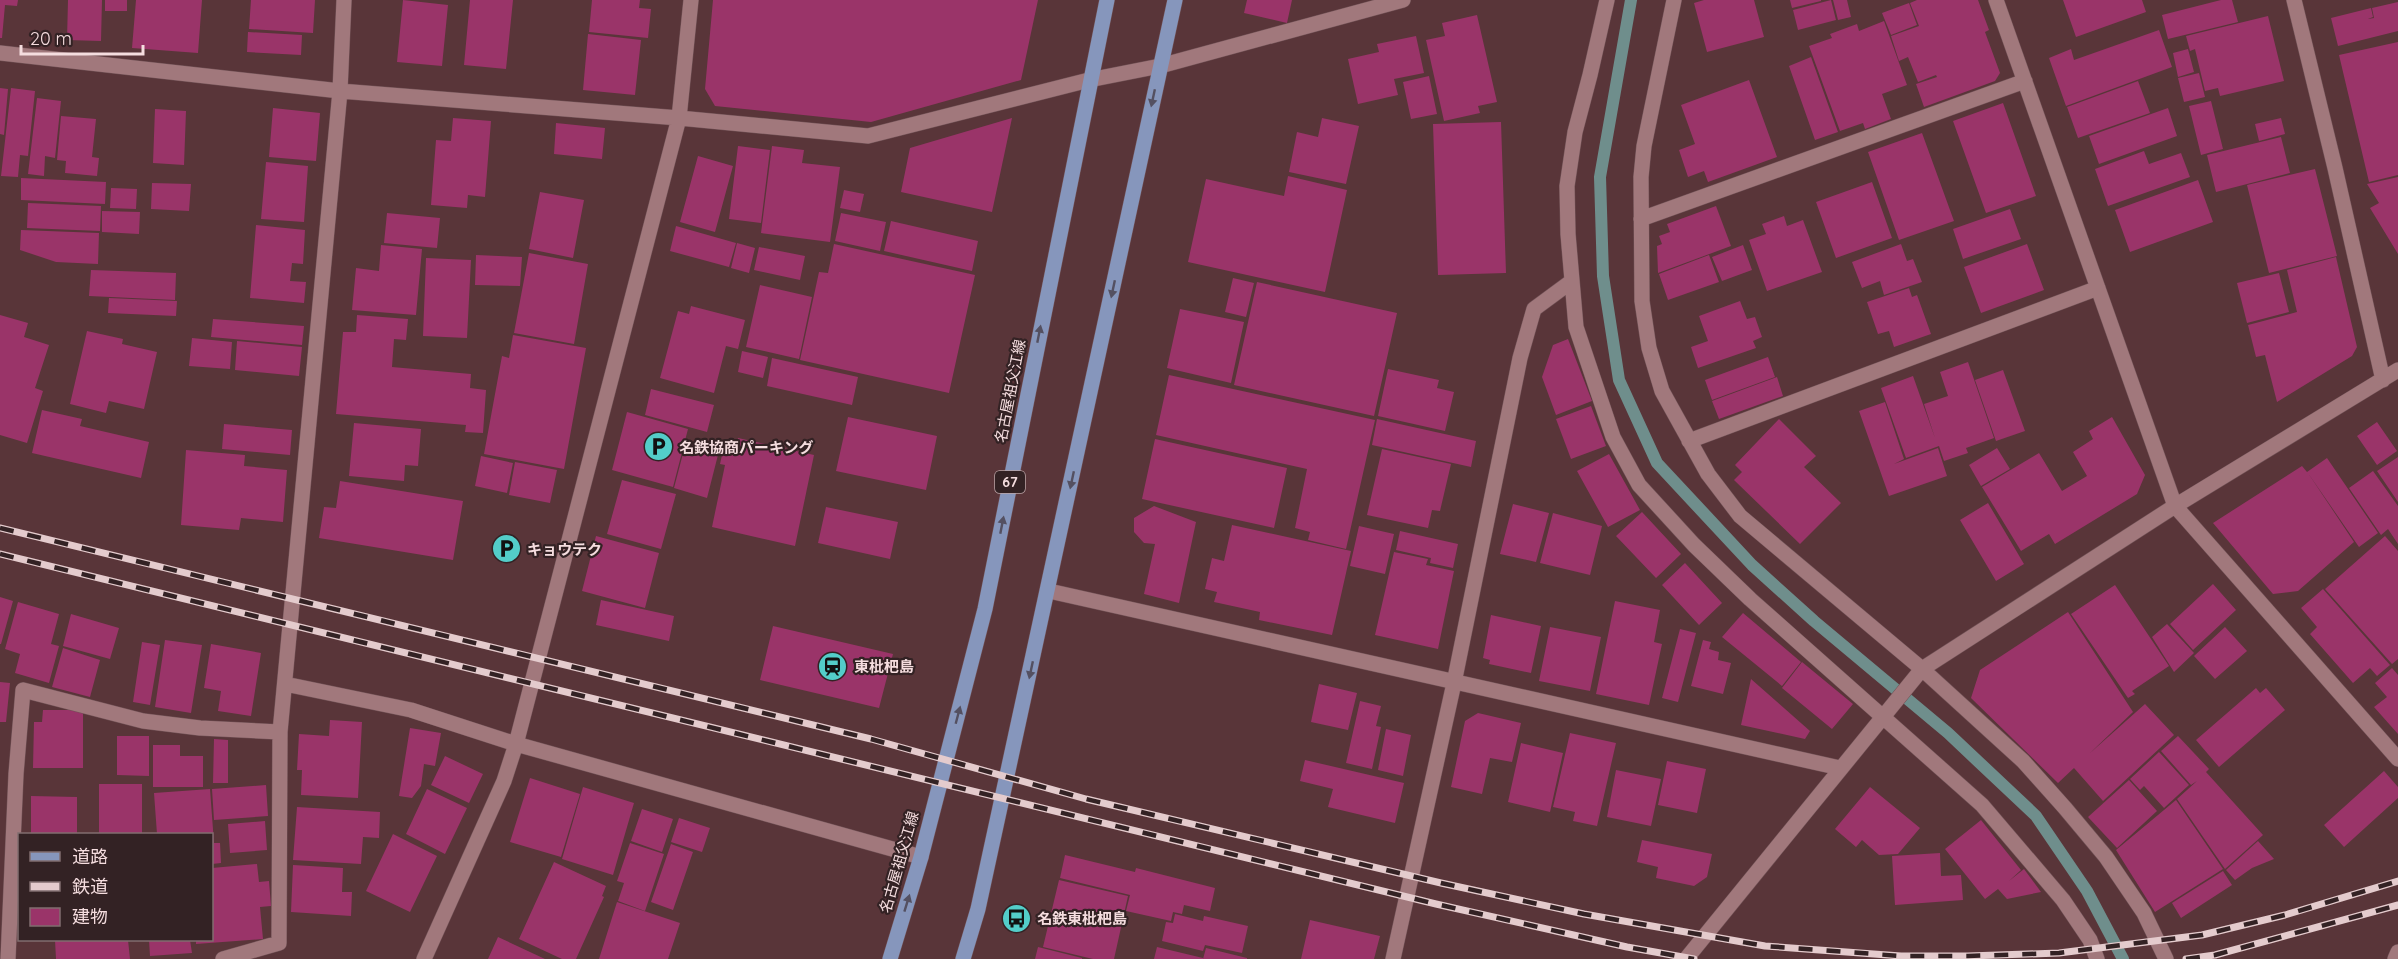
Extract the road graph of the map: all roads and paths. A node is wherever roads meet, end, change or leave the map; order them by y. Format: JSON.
{"nodes":[{"id":1,"x":344,"y":0,"type":"edge"},
{"id":2,"x":691,"y":0,"type":"edge"},
{"id":3,"x":1107,"y":0,"type":"edge"},
{"id":4,"x":1175,"y":0,"type":"edge"},
{"id":5,"x":1403,"y":0,"type":"edge"},
{"id":6,"x":1606,"y":0,"type":"edge"},
{"id":7,"x":1674,"y":0,"type":"edge"},
{"id":8,"x":1996,"y":0,"type":"edge"},
{"id":9,"x":2294,"y":0,"type":"edge"},
{"id":10,"x":0,"y":53,"type":"edge"},
{"id":11,"x":1160,"y":66,"type":"junction"},
{"id":12,"x":1089,"y":80,"type":"junction"},
{"id":13,"x":2025,"y":81,"type":"junction"},
{"id":14,"x":340,"y":91,"type":"junction"},
{"id":15,"x":679,"y":118,"type":"junction"},
{"id":16,"x":1641,"y":219,"type":"junction"},
{"id":17,"x":1572,"y":281,"type":"junction"},
{"id":18,"x":2098,"y":288,"type":"junction"},
{"id":19,"x":2398,"y":370,"type":"edge"},
{"id":20,"x":2383,"y":380,"type":"junction"},
{"id":21,"x":1689,"y":441,"type":"junction"},
{"id":22,"x":2175,"y":506,"type":"junction"},
{"id":23,"x":1048,"y":591,"type":"junction"},
{"id":24,"x":1918,"y":674,"type":"junction"},
{"id":25,"x":1454,"y":683,"type":"junction"},
{"id":26,"x":285,"y":684,"type":"junction"},
{"id":27,"x":1884,"y":714,"type":"junction"},
{"id":28,"x":280,"y":732,"type":"junction"},
{"id":29,"x":516,"y":744,"type":"junction"},
{"id":30,"x":2398,"y":759,"type":"edge"},
{"id":31,"x":1840,"y":768,"type":"junction"},
{"id":32,"x":921,"y":857,"type":"junction"},
{"id":33,"x":2398,"y":952,"type":"edge"},
{"id":34,"x":8,"y":959,"type":"edge"},
{"id":35,"x":223,"y":959,"type":"edge"},
{"id":36,"x":424,"y":959,"type":"edge"},
{"id":37,"x":890,"y":959,"type":"edge"},
{"id":38,"x":963,"y":959,"type":"edge"},
{"id":39,"x":1393,"y":959,"type":"edge"},
{"id":40,"x":1686,"y":959,"type":"edge"},
{"id":41,"x":2097,"y":959,"type":"edge"},
{"id":42,"x":2166,"y":959,"type":"edge"},
{"id":43,"x":2395,"y":959,"type":"edge"}],
"edges":[{"from":1,"to":14,"type":"street"},
{"from":2,"to":15,"type":"street"},
{"from":3,"to":12,"type":"main road","name":"名古屋祖父江線","number":"67"},
{"from":4,"to":11,"type":"main road"},
{"from":5,"to":11,"type":"street"},
{"from":6,"to":17,"type":"street"},
{"from":7,"to":16,"type":"street"},
{"from":8,"to":13,"type":"street"},
{"from":9,"to":20,"type":"street"},
{"from":10,"to":14,"type":"street"},
{"from":11,"to":12,"type":"street"},
{"from":11,"to":23,"type":"main road","one_way":true},
{"from":12,"to":15,"type":"street"},
{"from":32,"to":12,"type":"main road","name":"名古屋祖父江線","number":"67","one_way":true},
{"from":13,"to":16,"type":"street"},
{"from":13,"to":18,"type":"street"},
{"from":14,"to":15,"type":"street"},
{"from":14,"to":26,"type":"street"},
{"from":15,"to":29,"type":"street"},
{"from":16,"to":21,"type":"street"},
{"from":17,"to":25,"type":"street"},
{"from":17,"to":27,"type":"street"},
{"from":18,"to":21,"type":"street"},
{"from":18,"to":22,"type":"street"},
{"from":19,"to":20,"type":"street"},
{"from":20,"to":22,"type":"street"},
{"from":21,"to":24,"type":"street"},
{"from":22,"to":24,"type":"street"},
{"from":22,"to":30,"type":"street"},
{"from":23,"to":25,"type":"street"},
{"from":23,"to":38,"type":"main road","one_way":true},
{"from":24,"to":27,"type":"street"},
{"from":24,"to":42,"type":"street"},
{"from":25,"to":31,"type":"street"},
{"from":25,"to":39,"type":"street"},
{"from":26,"to":28,"type":"street"},
{"from":26,"to":29,"type":"street"},
{"from":27,"to":31,"type":"street"},
{"from":27,"to":41,"type":"street"},
{"from":28,"to":34,"type":"street"},
{"from":28,"to":35,"type":"street"},
{"from":29,"to":32,"type":"street"},
{"from":29,"to":36,"type":"street"},
{"from":31,"to":40,"type":"street"},
{"from":37,"to":32,"type":"main road","name":"名古屋祖父江線","number":"67","one_way":true},
{"from":33,"to":43,"type":"street"}]}
